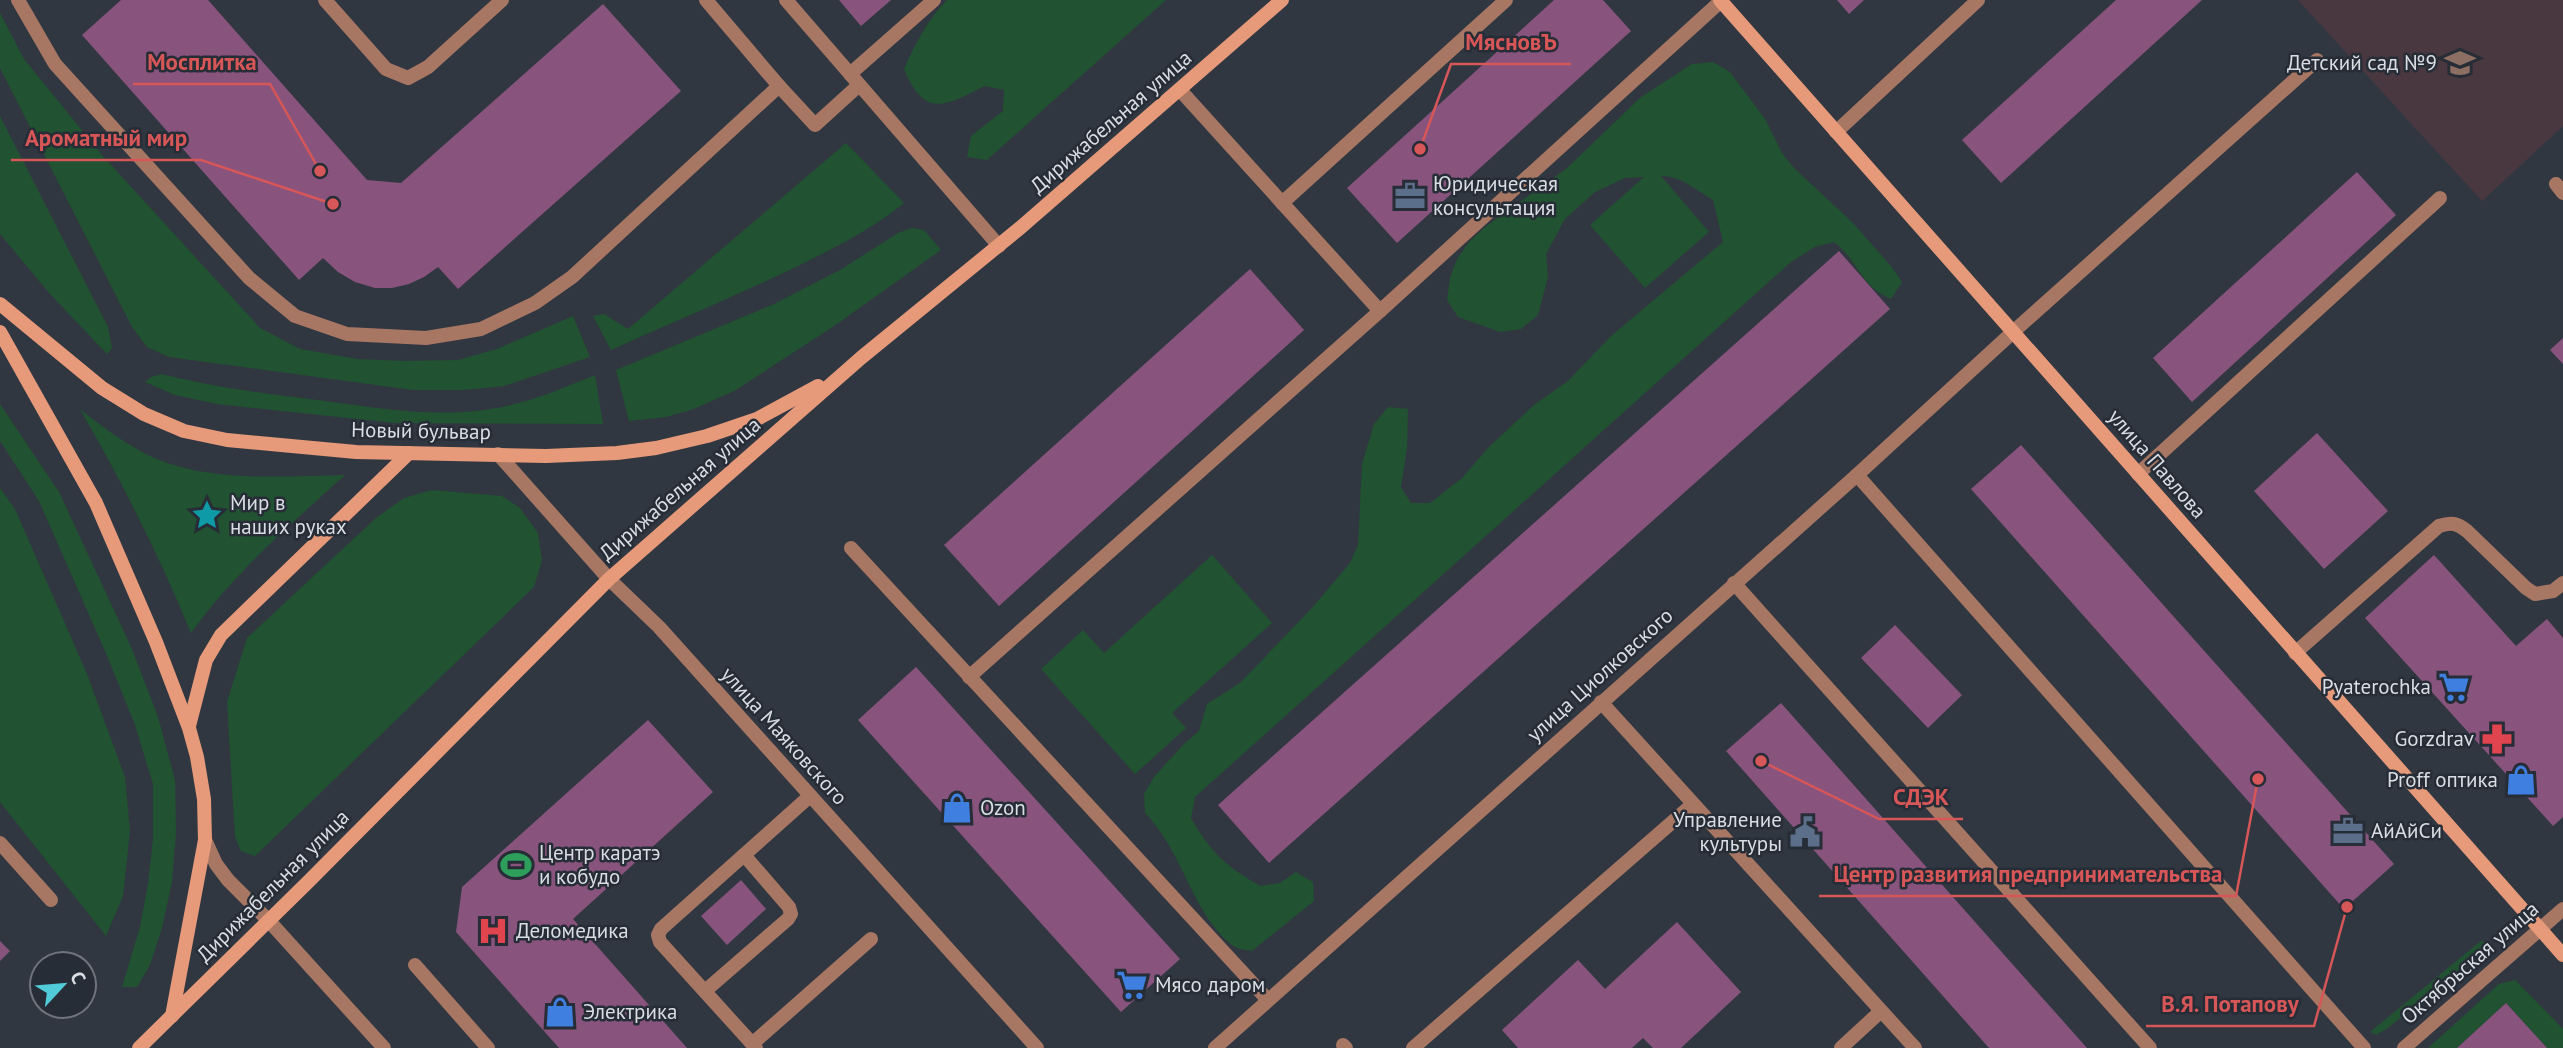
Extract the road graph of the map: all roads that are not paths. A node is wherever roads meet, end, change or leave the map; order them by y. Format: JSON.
{"nodes":[{"id":1,"x":18,"y":0,"type":"edge"},
{"id":2,"x":325,"y":0,"type":"edge"},
{"id":3,"x":502,"y":0,"type":"edge"},
{"id":4,"x":706,"y":0,"type":"edge"},
{"id":5,"x":786,"y":0,"type":"edge"},
{"id":6,"x":934,"y":0,"type":"edge"},
{"id":7,"x":1282,"y":0,"type":"edge"},
{"id":8,"x":1506,"y":0,"type":"edge"},
{"id":9,"x":1978,"y":0,"type":"edge"},
{"id":10,"x":1720,"y":1,"type":"edge"},
{"id":11,"x":2318,"y":60,"type":"dead end"},
{"id":12,"x":854,"y":79,"type":"junction"},
{"id":13,"x":779,"y":86,"type":"junction"},
{"id":14,"x":1180,"y":90,"type":"junction"},
{"id":15,"x":1836,"y":132,"type":"junction"},
{"id":16,"x":2440,"y":198,"type":"dead end"},
{"id":17,"x":1282,"y":203,"type":"junction"},
{"id":18,"x":999,"y":246,"type":"junction"},
{"id":19,"x":0,"y":304,"type":"edge"},
{"id":20,"x":1380,"y":311,"type":"junction"},
{"id":21,"x":0,"y":332,"type":"edge"},
{"id":22,"x":2013,"y":332,"type":"junction"},
{"id":23,"x":862,"y":358,"type":"junction"},
{"id":24,"x":409,"y":453,"type":"junction"},
{"id":25,"x":498,"y":454,"type":"junction"},
{"id":26,"x":2138,"y":474,"type":"junction"},
{"id":27,"x":1857,"y":475,"type":"junction"},
{"id":28,"x":851,"y":548,"type":"dead end"},
{"id":29,"x":610,"y":579,"type":"junction"},
{"id":30,"x":1734,"y":583,"type":"junction"},
{"id":31,"x":2563,"y":583,"type":"edge"},
{"id":32,"x":2295,"y":653,"type":"junction"},
{"id":33,"x":970,"y":677,"type":"junction"},
{"id":34,"x":1601,"y":702,"type":"junction"},
{"id":35,"x":189,"y":728,"type":"junction"},
{"id":36,"x":810,"y":796,"type":"junction"},
{"id":37,"x":1693,"y":804,"type":"junction"},
{"id":38,"x":205,"y":840,"type":"junction"},
{"id":39,"x":0,"y":843,"type":"edge"},
{"id":40,"x":744,"y":855,"type":"junction"},
{"id":41,"x":51,"y":900,"type":"dead end"},
{"id":42,"x":2563,"y":909,"type":"edge"},
{"id":43,"x":269,"y":921,"type":"junction"},
{"id":44,"x":2541,"y":930,"type":"junction"},
{"id":45,"x":871,"y":939,"type":"dead end"},
{"id":46,"x":2563,"y":955,"type":"edge"},
{"id":47,"x":415,"y":965,"type":"dead end"},
{"id":48,"x":705,"y":991,"type":"junction"},
{"id":49,"x":1268,"y":1000,"type":"junction"},
{"id":50,"x":1881,"y":1011,"type":"junction"},
{"id":51,"x":172,"y":1016,"type":"junction"},
{"id":52,"x":754,"y":1046,"type":"edge"},
{"id":53,"x":139,"y":1048,"type":"edge"},
{"id":54,"x":384,"y":1048,"type":"edge"},
{"id":55,"x":488,"y":1048,"type":"edge"},
{"id":56,"x":1037,"y":1048,"type":"edge"},
{"id":57,"x":1215,"y":1048,"type":"edge"},
{"id":58,"x":1413,"y":1048,"type":"edge"},
{"id":59,"x":1841,"y":1048,"type":"edge"},
{"id":60,"x":1915,"y":1048,"type":"edge"},
{"id":61,"x":2150,"y":1048,"type":"edge"},
{"id":62,"x":2364,"y":1048,"type":"edge"},
{"id":63,"x":2404,"y":1048,"type":"edge"}],
"edges":[{"from":1,"to":13,"type":"street"},
{"from":2,"to":3,"type":"street"},
{"from":4,"to":13,"type":"street"},
{"from":5,"to":12,"type":"street"},
{"from":6,"to":12,"type":"street"},
{"from":7,"to":14,"type":"main road","name":"Дирижабельная улица"},
{"from":8,"to":17,"type":"street"},
{"from":9,"to":15,"type":"street"},
{"from":10,"to":15,"type":"main road","name":"улица Павлова"},
{"from":10,"to":20,"type":"street"},
{"from":11,"to":22,"type":"street","name":"улица Циолковского"},
{"from":12,"to":13,"type":"street"},
{"from":12,"to":18,"type":"street"},
{"from":14,"to":17,"type":"street"},
{"from":14,"to":18,"type":"main road","name":"Дирижабельная улица"},
{"from":15,"to":22,"type":"main road","name":"улица Павлова"},
{"from":16,"to":26,"type":"street"},
{"from":17,"to":20,"type":"street"},
{"from":18,"to":23,"type":"main road","name":"Дирижабельная улица"},
{"from":19,"to":24,"type":"main road","name":"Новый бульвар"},
{"from":20,"to":33,"type":"street"},
{"from":21,"to":35,"type":"main road"},
{"from":22,"to":26,"type":"main road","name":"улица Павлова"},
{"from":22,"to":27,"type":"street","name":"улица Циолковского"},
{"from":23,"to":25,"type":"main road","name":"Новый бульвар"},
{"from":23,"to":29,"type":"main road","name":"Дирижабельная улица"},
{"from":24,"to":25,"type":"main road","name":"Новый бульвар"},
{"from":24,"to":35,"type":"main road"},
{"from":25,"to":29,"type":"street","name":"улица Маяковского"},
{"from":26,"to":32,"type":"main road","name":"улица Павлова"},
{"from":27,"to":30,"type":"street","name":"улица Циолковского"},
{"from":27,"to":62,"type":"street"},
{"from":28,"to":33,"type":"street"},
{"from":29,"to":36,"type":"street","name":"улица Маяковского"},
{"from":29,"to":43,"type":"main road","name":"Дирижабельная улица"},
{"from":30,"to":34,"type":"street","name":"улица Циолковского"},
{"from":30,"to":61,"type":"street"},
{"from":31,"to":32,"type":"street"},
{"from":32,"to":44,"type":"main road","name":"улица Павлова"},
{"from":33,"to":49,"type":"street"},
{"from":34,"to":37,"type":"street"},
{"from":34,"to":49,"type":"street","name":"улица Циолковского"},
{"from":35,"to":38,"type":"main road"},
{"from":36,"to":40,"type":"street"},
{"from":36,"to":56,"type":"street","name":"улица Маяковского"},
{"from":37,"to":50,"type":"street"},
{"from":37,"to":58,"type":"street"},
{"from":38,"to":43,"type":"street"},
{"from":38,"to":51,"type":"main road"},
{"from":39,"to":41,"type":"street"},
{"from":40,"to":48,"type":"street"},
{"from":40,"to":48,"type":"street"},
{"from":42,"to":44,"type":"street","name":"Октябрьская улица"},
{"from":43,"to":51,"type":"main road","name":"Дирижабельная улица"},
{"from":43,"to":54,"type":"street"},
{"from":44,"to":46,"type":"main road","name":"улица Павлова"},
{"from":44,"to":63,"type":"street","name":"Октябрьская улица"},
{"from":45,"to":52,"type":"street"},
{"from":47,"to":55,"type":"street"},
{"from":48,"to":52,"type":"street"},
{"from":49,"to":57,"type":"street","name":"улица Циолковского"},
{"from":50,"to":59,"type":"street"},
{"from":50,"to":60,"type":"street"},
{"from":51,"to":53,"type":"main road","name":"Дирижабельная улица"}]}
